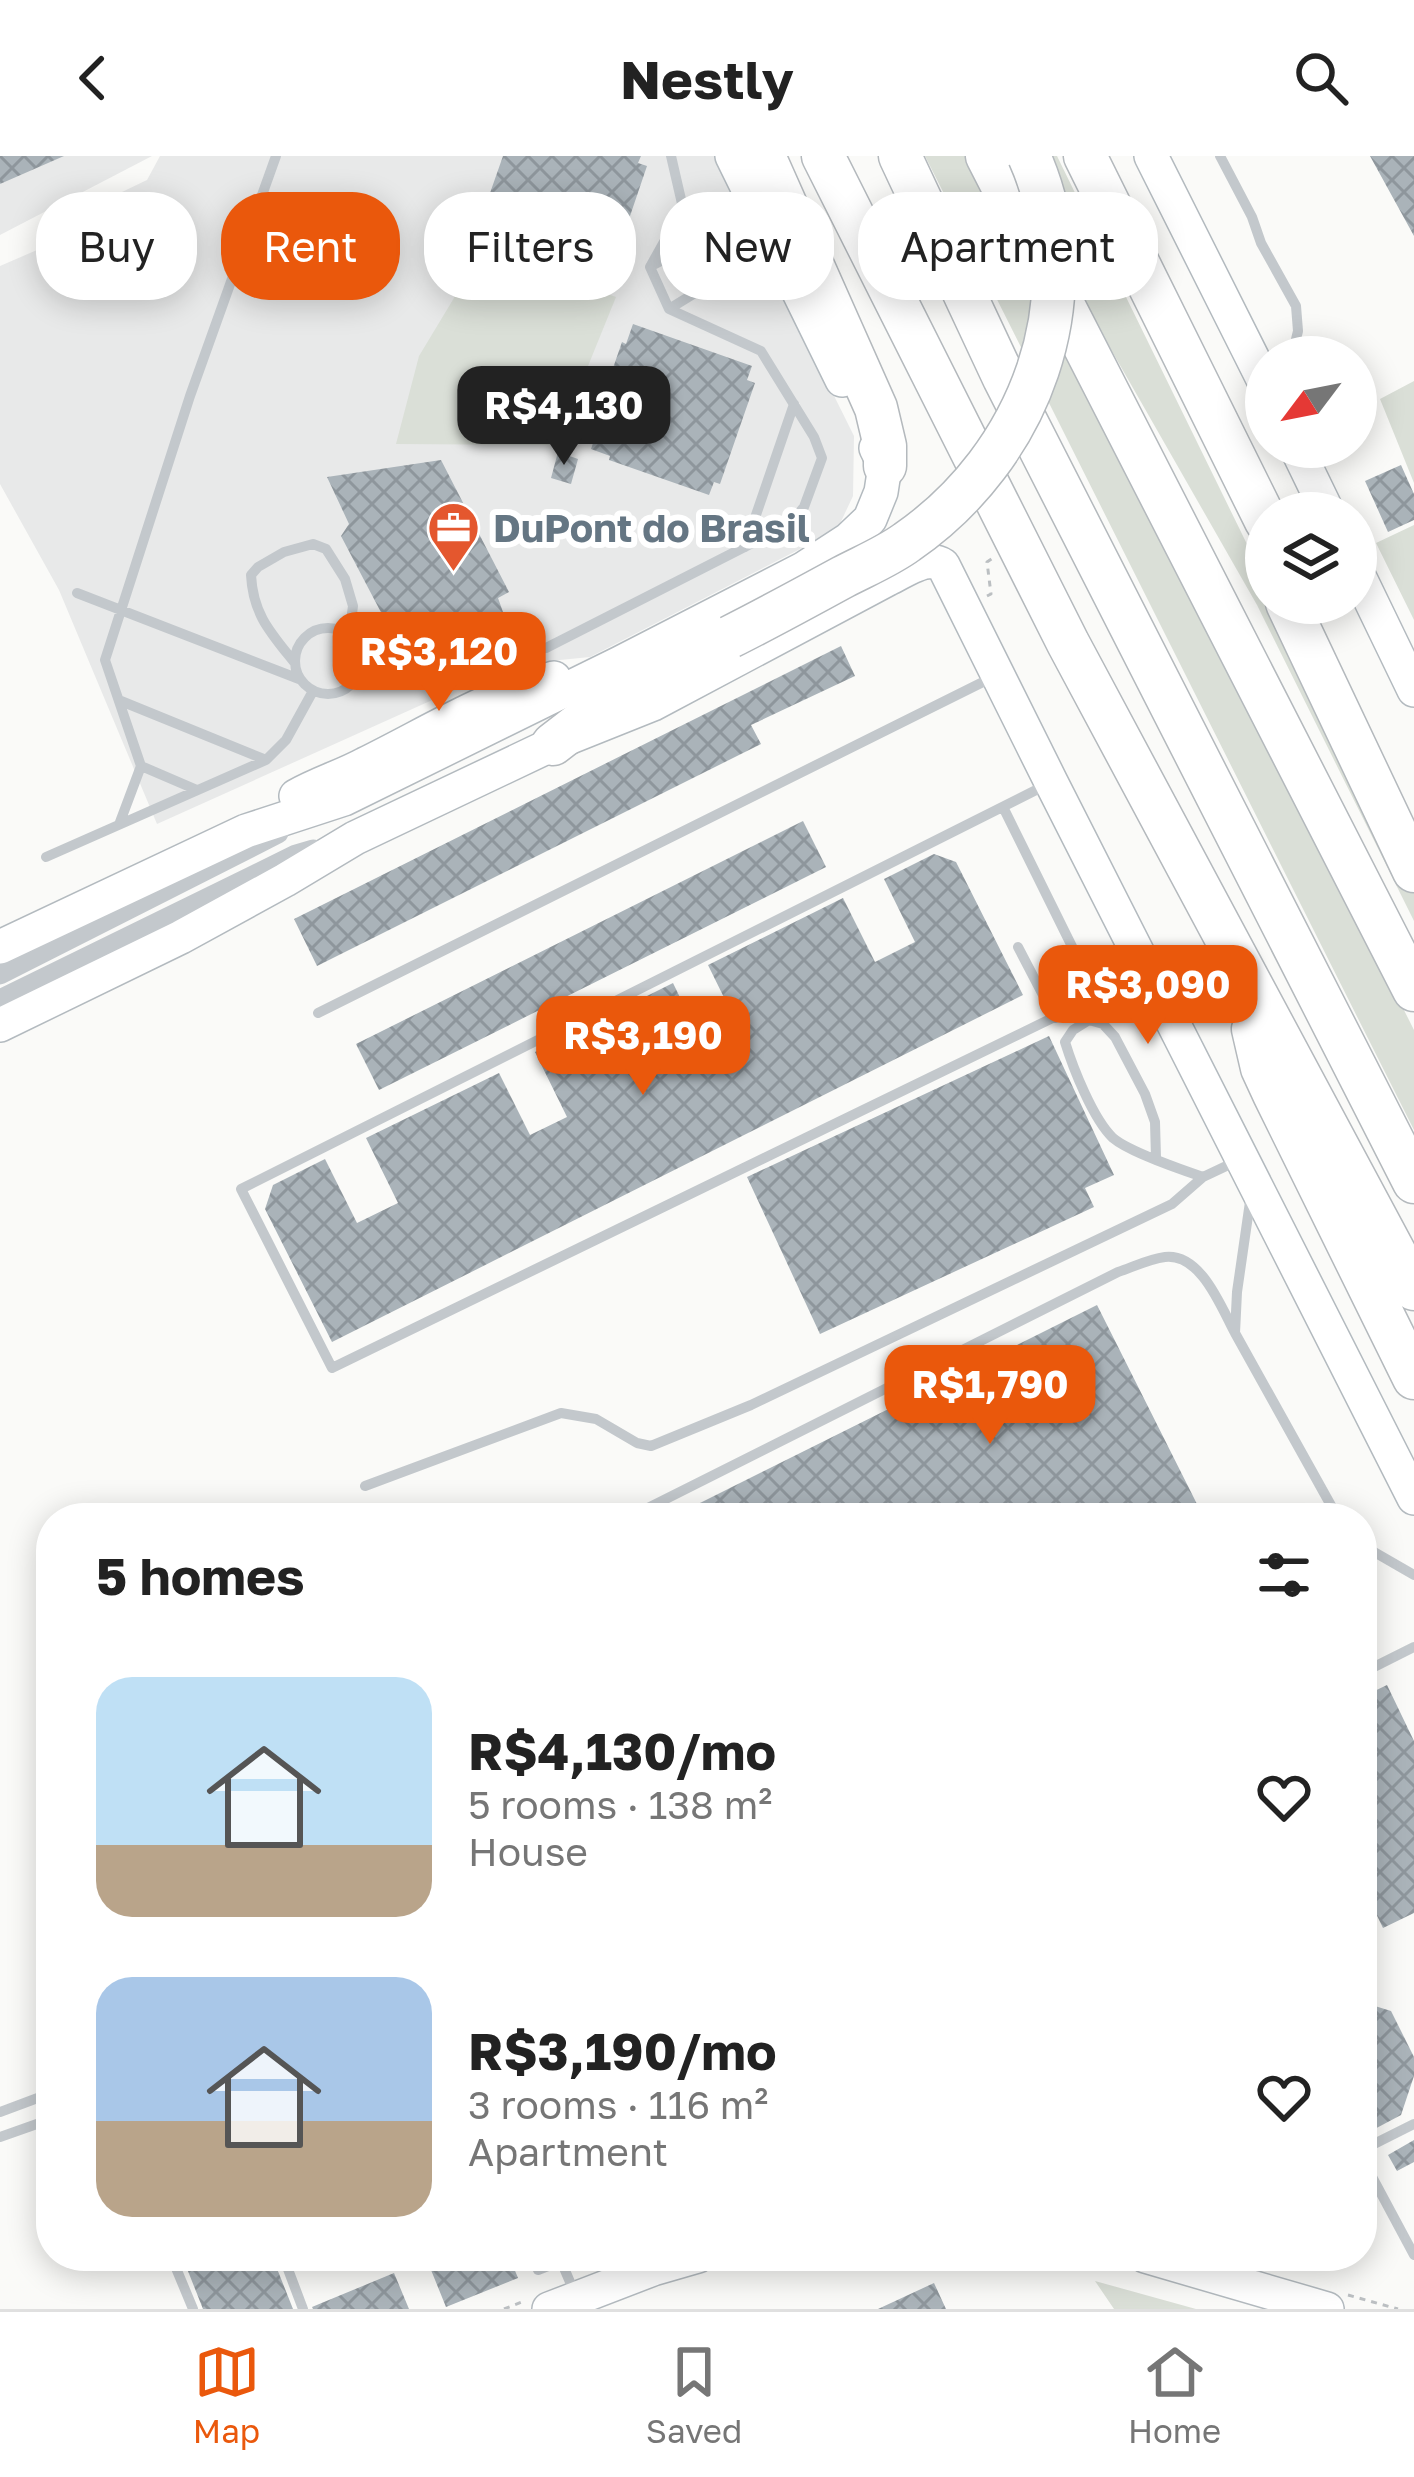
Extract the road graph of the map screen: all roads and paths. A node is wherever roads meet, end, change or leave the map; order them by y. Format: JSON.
{"nodes":[{"id":1,"x":276,"y":156,"type":"edge"},
{"id":2,"x":671,"y":156,"type":"edge"},
{"id":3,"x":732,"y":156,"type":"edge"},
{"id":4,"x":764,"y":156,"type":"edge"},
{"id":5,"x":823,"y":156,"type":"edge"},
{"id":6,"x":883,"y":156,"type":"edge"},
{"id":7,"x":900,"y":156,"type":"edge"},
{"id":8,"x":987,"y":156,"type":"edge"},
{"id":9,"x":1029,"y":156,"type":"edge"},
{"id":10,"x":1084,"y":156,"type":"edge"},
{"id":11,"x":1151,"y":156,"type":"edge"},
{"id":12,"x":1220,"y":156,"type":"edge"},
{"id":13,"x":750,"y":192,"type":"edge"},
{"id":14,"x":915,"y":192,"type":"edge"},
{"id":15,"x":918,"y":192,"type":"edge"},
{"id":16,"x":660,"y":262,"type":"edge"},
{"id":17,"x":650,"y":267,"type":"junction"},
{"id":18,"x":683,"y":300,"type":"edge"},
{"id":19,"x":803,"y":300,"type":"edge"},
{"id":20,"x":968,"y":300,"type":"edge"},
{"id":21,"x":669,"y":309,"type":"junction"},
{"id":22,"x":1297,"y":336,"type":"edge"},
{"id":23,"x":1245,"y":342,"type":"edge"},
{"id":24,"x":794,"y":404,"type":"junction"},
{"id":25,"x":1211,"y":409,"type":"junction"},
{"id":26,"x":885,"y":466,"type":"junction"},
{"id":27,"x":1252,"y":492,"type":"edge"},
{"id":28,"x":1245,"y":500,"type":"edge"},
{"id":29,"x":745,"y":547,"type":"junction"},
{"id":30,"x":77,"y":593,"type":"dead end"},
{"id":31,"x":120,"y":611,"type":"junction"},
{"id":32,"x":1377,"y":613,"type":"edge"},
{"id":33,"x":1297,"y":624,"type":"edge"},
{"id":34,"x":1316,"y":624,"type":"edge"},
{"id":35,"x":349,"y":634,"type":"junction"},
{"id":36,"x":294,"y":662,"type":"junction"},
{"id":37,"x":620,"y":663,"type":"junction"},
{"id":38,"x":361,"y":665,"type":"junction"},
{"id":39,"x":1000,"y":674,"type":"junction"},
{"id":40,"x":299,"y":679,"type":"junction"},
{"id":41,"x":1414,"y":690,"type":"edge"},
{"id":42,"x":313,"y":691,"type":"junction"},
{"id":43,"x":121,"y":701,"type":"junction"},
{"id":44,"x":553,"y":744,"type":"junction"},
{"id":45,"x":266,"y":760,"type":"junction"},
{"id":46,"x":141,"y":766,"type":"junction"},
{"id":47,"x":1051,"y":782,"type":"junction"},
{"id":48,"x":197,"y":790,"type":"junction"},
{"id":49,"x":344,"y":800,"type":"junction"},
{"id":50,"x":1003,"y":806,"type":"junction"},
{"id":51,"x":121,"y":822,"type":"junction"},
{"id":52,"x":1414,"y":825,"type":"edge"},
{"id":53,"x":246,"y":830,"type":"junction"},
{"id":54,"x":355,"y":838,"type":"junction"},
{"id":55,"x":46,"y":857,"type":"dead end"},
{"id":56,"x":1414,"y":871,"type":"edge"},
{"id":57,"x":0,"y":947,"type":"edge"},
{"id":58,"x":1018,"y":947,"type":"dead end"},
{"id":59,"x":1149,"y":971,"type":"junction"},
{"id":60,"x":0,"y":974,"type":"edge"},
{"id":61,"x":1244,"y":975,"type":"junction"},
{"id":62,"x":1414,"y":989,"type":"edge"},
{"id":63,"x":1097,"y":997,"type":"junction"},
{"id":64,"x":0,"y":1000,"type":"edge"},
{"id":65,"x":318,"y":1013,"type":"dead end"},
{"id":66,"x":1055,"y":1018,"type":"junction"},
{"id":67,"x":0,"y":1025,"type":"edge"},
{"id":68,"x":1156,"y":1158,"type":"junction"},
{"id":69,"x":1248,"y":1169,"type":"junction"},
{"id":70,"x":1203,"y":1177,"type":"junction"},
{"id":71,"x":1414,"y":1182,"type":"edge"},
{"id":72,"x":1414,"y":1289,"type":"edge"},
{"id":73,"x":1235,"y":1333,"type":"junction"},
{"id":74,"x":1414,"y":1378,"type":"edge"},
{"id":75,"x":365,"y":1486,"type":"dead end"},
{"id":76,"x":1414,"y":1498,"type":"edge"},
{"id":77,"x":658,"y":1503,"type":"edge"},
{"id":78,"x":1330,"y":1503,"type":"edge"},
{"id":79,"x":1377,"y":1554,"type":"edge"},
{"id":80,"x":1414,"y":1575,"type":"edge"},
{"id":81,"x":1414,"y":1647,"type":"edge"},
{"id":82,"x":1377,"y":1666,"type":"edge"},
{"id":83,"x":36,"y":2099,"type":"edge"},
{"id":84,"x":0,"y":2112,"type":"edge"},
{"id":85,"x":36,"y":2124,"type":"edge"},
{"id":86,"x":1414,"y":2124,"type":"edge"},
{"id":87,"x":0,"y":2137,"type":"edge"},
{"id":88,"x":1377,"y":2145,"type":"edge"},
{"id":89,"x":1377,"y":2183,"type":"edge"},
{"id":90,"x":1414,"y":2255,"type":"edge"},
{"id":91,"x":177,"y":2271,"type":"edge"},
{"id":92,"x":289,"y":2271,"type":"edge"},
{"id":93,"x":566,"y":2271,"type":"edge"},
{"id":94,"x":633,"y":2271,"type":"edge"},
{"id":95,"x":1213,"y":2271,"type":"edge"},
{"id":96,"x":563,"y":2304,"type":"edge"},
{"id":97,"x":193,"y":2309,"type":"edge"},
{"id":98,"x":303,"y":2309,"type":"edge"},
{"id":99,"x":1327,"y":2309,"type":"edge"}],
"edges":[{"from":1,"to":31,"type":"lane"},
{"from":2,"to":17,"type":"lane"},
{"from":3,"to":13,"type":"street"},
{"from":4,"to":26,"type":"highway"},
{"from":5,"to":61,"type":"highway"},
{"from":6,"to":14,"type":"highway"},
{"from":7,"to":15,"type":"highway"},
{"from":8,"to":62,"type":"highway"},
{"from":9,"to":44,"type":"highway","bridge":true},
{"from":10,"to":25,"type":"highway"},
{"from":11,"to":23,"type":"street"},
{"from":12,"to":22,"type":"lane"},
{"from":16,"to":17,"type":"lane"},
{"from":17,"to":21,"type":"lane"},
{"from":18,"to":21,"type":"lane"},
{"from":19,"to":26,"type":"street"},
{"from":20,"to":71,"type":"highway"},
{"from":21,"to":24,"type":"lane"},
{"from":24,"to":29,"type":"lane"},
{"from":24,"to":29,"type":"lane"},
{"from":25,"to":27,"type":"highway"},
{"from":25,"to":28,"type":"highway"},
{"from":26,"to":37,"type":"street"},
{"from":29,"to":38,"type":"lane"},
{"from":30,"to":31,"type":"lane"},
{"from":31,"to":40,"type":"lane"},
{"from":31,"to":43,"type":"lane"},
{"from":32,"to":41,"type":"street"},
{"from":33,"to":56,"type":"highway"},
{"from":34,"to":52,"type":"highway"},
{"from":35,"to":36,"type":"lane"},
{"from":35,"to":36,"type":"lane"},
{"from":35,"to":38,"type":"lane"},
{"from":36,"to":40,"type":"lane"},
{"from":37,"to":49,"type":"street"},
{"from":37,"to":53,"type":"street"},
{"from":38,"to":42,"type":"lane"},
{"from":39,"to":44,"type":"street"},
{"from":39,"to":47,"type":"street"},
{"from":39,"to":65,"type":"lane"},
{"from":40,"to":42,"type":"lane"},
{"from":42,"to":45,"type":"lane"},
{"from":43,"to":45,"type":"lane"},
{"from":43,"to":46,"type":"lane"},
{"from":44,"to":54,"type":"street"},
{"from":45,"to":48,"type":"lane"},
{"from":46,"to":48,"type":"lane"},
{"from":46,"to":51,"type":"lane"},
{"from":47,"to":50,"type":"lane"},
{"from":47,"to":59,"type":"street"},
{"from":48,"to":51,"type":"lane"},
{"from":49,"to":53,"type":"street"},
{"from":49,"to":60,"type":"street"},
{"from":50,"to":63,"type":"lane"},
{"from":50,"to":66,"type":"lane"},
{"from":51,"to":55,"type":"lane"},
{"from":53,"to":57,"type":"street"},
{"from":54,"to":64,"type":"street"},
{"from":54,"to":67,"type":"street"},
{"from":58,"to":66,"type":"lane"},
{"from":59,"to":63,"type":"lane"},
{"from":59,"to":69,"type":"street"},
{"from":61,"to":72,"type":"highway"},
{"from":61,"to":74,"type":"highway"},
{"from":63,"to":66,"type":"lane"},
{"from":68,"to":68,"type":"lane"},
{"from":68,"to":70,"type":"lane"},
{"from":69,"to":70,"type":"lane"},
{"from":69,"to":73,"type":"lane"},
{"from":69,"to":76,"type":"street"},
{"from":70,"to":75,"type":"lane"},
{"from":73,"to":77,"type":"lane"},
{"from":73,"to":78,"type":"lane"},
{"from":79,"to":80,"type":"lane"},
{"from":81,"to":82,"type":"lane"},
{"from":83,"to":84,"type":"lane"},
{"from":85,"to":87,"type":"lane"},
{"from":86,"to":88,"type":"lane"},
{"from":89,"to":90,"type":"lane"},
{"from":91,"to":97,"type":"lane"},
{"from":92,"to":98,"type":"lane"},
{"from":93,"to":96,"type":"lane"},
{"from":94,"to":96,"type":"street"},
{"from":95,"to":99,"type":"street"}]}
